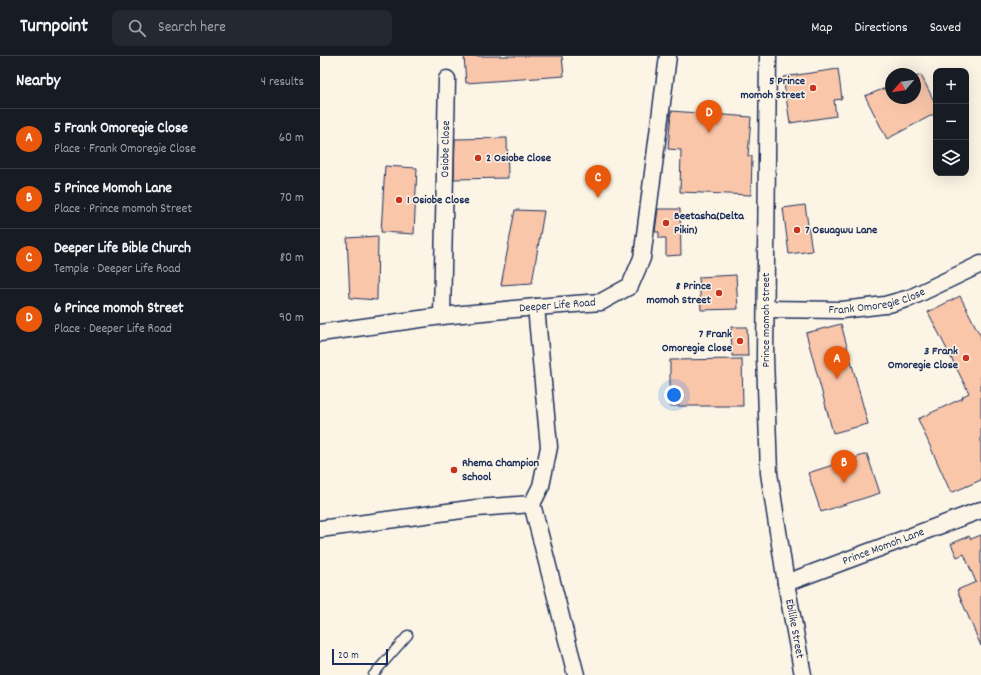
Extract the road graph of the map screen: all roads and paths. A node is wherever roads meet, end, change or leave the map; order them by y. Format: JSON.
{"nodes":[{"id":1,"x":668,"y":56,"type":"edge"},
{"id":2,"x":768,"y":56,"type":"edge"},
{"id":3,"x":447,"y":79,"type":"dead end"},
{"id":4,"x":981,"y":264,"type":"edge"},
{"id":5,"x":536,"y":307,"type":"junction"},
{"id":6,"x":766,"y":309,"type":"junction"},
{"id":7,"x":442,"y":316,"type":"junction"},
{"id":8,"x":320,"y":333,"type":"edge"},
{"id":9,"x":532,"y":504,"type":"junction"},
{"id":10,"x":981,"y":510,"type":"edge"},
{"id":11,"x":320,"y":529,"type":"edge"},
{"id":12,"x":786,"y":583,"type":"junction"},
{"id":13,"x":408,"y":636,"type":"dead end"},
{"id":14,"x":373,"y":675,"type":"edge"},
{"id":15,"x":576,"y":675,"type":"edge"},
{"id":16,"x":803,"y":675,"type":"edge"}],
"edges":[{"from":1,"to":5,"type":"street","name":"Deeper Life Road"},
{"from":2,"to":6,"type":"street","name":"Prince momoh Street"},
{"from":3,"to":7,"type":"street","name":"Osiobe Close"},
{"from":4,"to":6,"type":"street","name":"Frank Omoregie Close"},
{"from":5,"to":7,"type":"street","name":"Deeper Life Road"},
{"from":5,"to":9,"type":"street"},
{"from":6,"to":12,"type":"street","name":"Prince momoh Street"},
{"from":7,"to":8,"type":"street","name":"Deeper Life Road"},
{"from":9,"to":11,"type":"street"},
{"from":9,"to":15,"type":"street"},
{"from":10,"to":12,"type":"street","name":"Prince Momoh Lane"},
{"from":12,"to":16,"type":"street","name":"Ebilike Street"},
{"from":13,"to":14,"type":"lane"}]}
